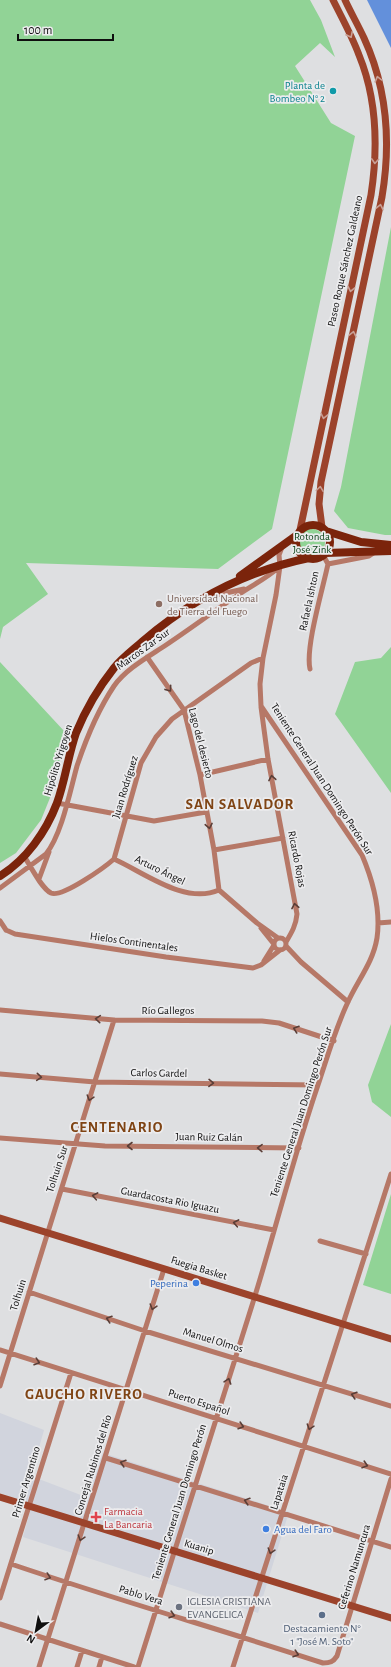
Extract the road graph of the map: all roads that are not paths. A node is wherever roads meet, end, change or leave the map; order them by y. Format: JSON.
{"nodes":[{"id":1,"x":333,"y":0,"type":"edge"},
{"id":2,"x":344,"y":0,"type":"edge"},
{"id":3,"x":388,"y":144,"type":"junction"},
{"id":4,"x":376,"y":145,"type":"junction"},
{"id":5,"x":338,"y":351,"type":"junction"},
{"id":6,"x":348,"y":354,"type":"junction"},
{"id":7,"x":324,"y":529,"type":"junction"},
{"id":8,"x":298,"y":533,"type":"junction"},
{"id":9,"x":283,"y":544,"type":"junction"},
{"id":10,"x":391,"y":545,"type":"edge"},
{"id":11,"x":377,"y":551,"type":"junction"},
{"id":12,"x":391,"y":551,"type":"edge"},
{"id":13,"x":324,"y":554,"type":"junction"},
{"id":14,"x":309,"y":558,"type":"junction"},
{"id":15,"x":328,"y":564,"type":"junction"},
{"id":16,"x":280,"y":566,"type":"junction"},
{"id":17,"x":266,"y":578,"type":"junction"},
{"id":18,"x":235,"y":581,"type":"junction"},
{"id":19,"x":277,"y":587,"type":"junction"},
{"id":20,"x":247,"y":588,"type":"junction"},
{"id":21,"x":204,"y":598,"type":"junction"},
{"id":22,"x":147,"y":658,"type":"junction"},
{"id":23,"x":263,"y":658,"type":"junction"},
{"id":24,"x":310,"y":669,"type":"dead end"},
{"id":25,"x":261,"y":706,"type":"junction"},
{"id":26,"x":184,"y":710,"type":"junction"},
{"id":27,"x":268,"y":759,"type":"junction"},
{"id":28,"x":200,"y":775,"type":"junction"},
{"id":29,"x":57,"y":803,"type":"junction"},
{"id":30,"x":67,"y":804,"type":"junction"},
{"id":31,"x":206,"y":812,"type":"junction"},
{"id":32,"x":126,"y":816,"type":"junction"},
{"id":33,"x":283,"y":838,"type":"junction"},
{"id":34,"x":50,"y":849,"type":"junction"},
{"id":35,"x":214,"y":850,"type":"junction"},
{"id":36,"x":24,"y":856,"type":"junction"},
{"id":37,"x":114,"y":859,"type":"junction"},
{"id":38,"x":31,"y":866,"type":"junction"},
{"id":39,"x":0,"y":876,"type":"edge"},
{"id":40,"x":38,"y":879,"type":"junction"},
{"id":41,"x":0,"y":888,"type":"edge"},
{"id":42,"x":219,"y":890,"type":"junction"},
{"id":43,"x":0,"y":921,"type":"edge"},
{"id":44,"x":391,"y":922,"type":"edge"},
{"id":45,"x":257,"y":923,"type":"junction"},
{"id":46,"x":378,"y":923,"type":"junction"},
{"id":47,"x":6,"y":930,"type":"junction"},
{"id":48,"x":0,"y":935,"type":"edge"},
{"id":49,"x":278,"y":938,"type":"junction"},
{"id":50,"x":274,"y":944,"type":"junction"},
{"id":51,"x":283,"y":947,"type":"junction"},
{"id":52,"x":261,"y":965,"type":"junction"},
{"id":53,"x":348,"y":1002,"type":"junction"},
{"id":54,"x":0,"y":1010,"type":"edge"},
{"id":55,"x":114,"y":1020,"type":"junction"},
{"id":56,"x":334,"y":1041,"type":"junction"},
{"id":57,"x":0,"y":1074,"type":"edge"},
{"id":58,"x":95,"y":1082,"type":"junction"},
{"id":59,"x":318,"y":1085,"type":"junction"},
{"id":60,"x":0,"y":1138,"type":"edge"},
{"id":61,"x":76,"y":1145,"type":"junction"},
{"id":62,"x":299,"y":1148,"type":"junction"},
{"id":63,"x":391,"y":1174,"type":"edge"},
{"id":64,"x":62,"y":1189,"type":"junction"},
{"id":65,"x":0,"y":1219,"type":"edge"},
{"id":66,"x":274,"y":1230,"type":"junction"},
{"id":67,"x":47,"y":1233,"type":"junction"},
{"id":68,"x":320,"y":1241,"type":"dead end"},
{"id":69,"x":366,"y":1254,"type":"junction"},
{"id":70,"x":164,"y":1269,"type":"junction"},
{"id":71,"x":29,"y":1292,"type":"junction"},
{"id":72,"x":254,"y":1297,"type":"junction"},
{"id":73,"x":343,"y":1324,"type":"junction"},
{"id":74,"x":145,"y":1331,"type":"junction"},
{"id":75,"x":391,"y":1339,"type":"edge"},
{"id":76,"x":0,"y":1350,"type":"edge"},
{"id":77,"x":10,"y":1353,"type":"junction"},
{"id":78,"x":235,"y":1358,"type":"junction"},
{"id":79,"x":71,"y":1373,"type":"junction"},
{"id":80,"x":324,"y":1385,"type":"junction"},
{"id":81,"x":0,"y":1386,"type":"edge"},
{"id":82,"x":127,"y":1390,"type":"junction"},
{"id":83,"x":391,"y":1406,"type":"edge"},
{"id":84,"x":216,"y":1418,"type":"junction"},
{"id":85,"x":304,"y":1446,"type":"junction"},
{"id":86,"x":106,"y":1458,"type":"junction"},
{"id":87,"x":391,"y":1474,"type":"edge"},
{"id":88,"x":391,"y":1479,"type":"edge"},
{"id":89,"x":195,"y":1485,"type":"junction"},
{"id":90,"x":0,"y":1497,"type":"edge"},
{"id":91,"x":29,"y":1506,"type":"junction"},
{"id":92,"x":283,"y":1512,"type":"junction"},
{"id":93,"x":85,"y":1523,"type":"junction"},
{"id":94,"x":373,"y":1541,"type":"junction"},
{"id":95,"x":391,"y":1547,"type":"edge"},
{"id":96,"x":174,"y":1551,"type":"junction"},
{"id":97,"x":11,"y":1564,"type":"junction"},
{"id":98,"x":262,"y":1578,"type":"junction"},
{"id":99,"x":66,"y":1583,"type":"junction"},
{"id":100,"x":2,"y":1584,"type":"edge"},
{"id":101,"x":0,"y":1598,"type":"edge"},
{"id":102,"x":352,"y":1606,"type":"junction"},
{"id":103,"x":156,"y":1610,"type":"junction"},
{"id":104,"x":391,"y":1618,"type":"edge"},
{"id":105,"x":0,"y":1624,"type":"edge"},
{"id":106,"x":243,"y":1637,"type":"junction"},
{"id":107,"x":48,"y":1640,"type":"junction"},
{"id":108,"x":82,"y":1651,"type":"junction"},
{"id":109,"x":102,"y":1657,"type":"junction"},
{"id":110,"x":334,"y":1661,"type":"joint"},
{"id":111,"x":40,"y":1667,"type":"edge"},
{"id":112,"x":77,"y":1667,"type":"edge"},
{"id":113,"x":99,"y":1667,"type":"edge"},
{"id":114,"x":134,"y":1667,"type":"edge"},
{"id":115,"x":138,"y":1667,"type":"edge"},
{"id":116,"x":234,"y":1667,"type":"edge"}],
"edges":[{"from":1,"to":4,"type":"main road","name":"Paseo Roque Sánchez Galdeano","one_way":true},
{"from":3,"to":2,"type":"main road","name":"Paseo Roque Sánchez Galdeano","one_way":true},
{"from":3,"to":4,"type":"main road"},
{"from":6,"to":3,"type":"main road","name":"Paseo Roque Sánchez Galdeano","one_way":true},
{"from":4,"to":5,"type":"main road","name":"Paseo Roque Sánchez Galdeano","one_way":true},
{"from":5,"to":6,"type":"main road"},
{"from":5,"to":8,"type":"main road","name":"Paseo Roque Sánchez Galdeano","one_way":true},
{"from":7,"to":6,"type":"main road","name":"Paseo Roque Sánchez Galdeano","one_way":true},
{"from":7,"to":8,"type":"main road"},
{"from":7,"to":10,"type":"main road"},
{"from":7,"to":13,"type":"main road"},
{"from":8,"to":9,"type":"main road","name":"Hipólito Yrigoyen"},
{"from":8,"to":14,"type":"main road"},
{"from":9,"to":16,"type":"street"},
{"from":9,"to":18,"type":"main road","name":"Hipólito Yrigoyen"},
{"from":11,"to":12,"type":"main road"},
{"from":11,"to":13,"type":"main road"},
{"from":11,"to":15,"type":"street","name":"Rafaela Ishton"},
{"from":13,"to":14,"type":"main road"},
{"from":13,"to":15,"type":"street"},
{"from":14,"to":16,"type":"main road","name":"Hipólito Yrigoyen"},
{"from":15,"to":24,"type":"street","name":"Rafaela Ishton"},
{"from":16,"to":17,"type":"street","name":"Marcos Zar Sur"},
{"from":16,"to":18,"type":"main road","name":"Hipólito Yrigoyen"},
{"from":16,"to":19,"type":"street"},
{"from":17,"to":19,"type":"street"},
{"from":17,"to":20,"type":"street","name":"Marcos Zar Sur"},
{"from":18,"to":21,"type":"main road","name":"Hipólito Yrigoyen"},
{"from":19,"to":23,"type":"street","name":"Teniente General Juan Domingo Perón Sur"},
{"from":20,"to":21,"type":"street"},
{"from":20,"to":22,"type":"street","name":"Marcos Zar Sur"},
{"from":21,"to":29,"type":"main road","name":"Hipólito Yrigoyen"},
{"from":22,"to":26,"type":"street","name":"Lago del desierto","one_way":true},
{"from":22,"to":30,"type":"street","name":"Marcos Zar Sur"},
{"from":23,"to":25,"type":"street","name":"Teniente General Juan Domingo Perón Sur"},
{"from":23,"to":26,"type":"street","name":"Juan Rodríguez"},
{"from":25,"to":27,"type":"street","name":"Ricardo Rojas"},
{"from":25,"to":46,"type":"street","name":"Teniente General Juan Domingo Perón Sur"},
{"from":26,"to":28,"type":"street","name":"Lago del desierto"},
{"from":26,"to":32,"type":"street","name":"Juan Rodríguez"},
{"from":27,"to":28,"type":"street"},
{"from":33,"to":27,"type":"street","name":"Ricardo Rojas","one_way":true},
{"from":28,"to":31,"type":"street","name":"Lago del desierto"},
{"from":29,"to":30,"type":"street"},
{"from":29,"to":36,"type":"main road","name":"Hipólito Yrigoyen"},
{"from":30,"to":32,"type":"street"},
{"from":30,"to":34,"type":"street","name":"Marcos Zar Sur"},
{"from":31,"to":32,"type":"street"},
{"from":31,"to":35,"type":"street","name":"Lago del desierto","one_way":true},
{"from":32,"to":37,"type":"street","name":"Juan Rodríguez"},
{"from":33,"to":35,"type":"street"},
{"from":51,"to":33,"type":"street","name":"Ricardo Rojas","one_way":true},
{"from":34,"to":38,"type":"street","name":"Marcos Zar Sur"},
{"from":34,"to":40,"type":"street"},
{"from":35,"to":42,"type":"street","name":"Lago del desierto"},
{"from":36,"to":38,"type":"street"},
{"from":36,"to":39,"type":"main road","name":"Hipólito Yrigoyen"},
{"from":37,"to":40,"type":"street"},
{"from":37,"to":42,"type":"street","name":"Arturo Ángel"},
{"from":38,"to":40,"type":"street"},
{"from":38,"to":41,"type":"street","name":"Marcos Zar Sur"},
{"from":42,"to":45,"type":"street"},
{"from":43,"to":47,"type":"street"},
{"from":44,"to":46,"type":"street"},
{"from":45,"to":49,"type":"street"},
{"from":45,"to":50,"type":"street"},
{"from":46,"to":53,"type":"street","name":"Teniente General Juan Domingo Perón Sur"},
{"from":47,"to":48,"type":"street"},
{"from":47,"to":52,"type":"street","name":"Hielos Continentales"},
{"from":49,"to":50,"type":"street"},
{"from":49,"to":51,"type":"street"},
{"from":50,"to":51,"type":"street"},
{"from":50,"to":52,"type":"street"},
{"from":51,"to":52,"type":"street"},
{"from":51,"to":53,"type":"street"},
{"from":53,"to":56,"type":"street","name":"Teniente General Juan Domingo Perón Sur"},
{"from":55,"to":54,"type":"street","name":"Río Gallegos","one_way":true},
{"from":56,"to":55,"type":"street","name":"Río Gallegos","one_way":true},
{"from":55,"to":58,"type":"street","name":"Tolhuin Sur"},
{"from":56,"to":59,"type":"street","name":"Teniente General Juan Domingo Perón Sur"},
{"from":57,"to":58,"type":"street","name":"Carlos Gardel","one_way":true},
{"from":58,"to":59,"type":"street","name":"Carlos Gardel","one_way":true},
{"from":58,"to":61,"type":"street","name":"Tolhuin Sur","one_way":true},
{"from":59,"to":62,"type":"street","name":"Teniente General Juan Domingo Perón Sur"},
{"from":60,"to":61,"type":"street","name":"Juan Ruiz Galán"},
{"from":62,"to":61,"type":"street","name":"Juan Ruiz Galán","one_way":true},
{"from":61,"to":64,"type":"street","name":"Tolhuin Sur"},
{"from":62,"to":66,"type":"street","name":"Teniente General Juan Domingo Perón Sur"},
{"from":63,"to":69,"type":"street","name":"Lapataia"},
{"from":66,"to":64,"type":"street","name":"Guardacosta Rio Iguazu","one_way":true},
{"from":64,"to":67,"type":"street","name":"Tolhuin Sur"},
{"from":65,"to":67,"type":"main road","name":"Fuegia Basket"},
{"from":66,"to":72,"type":"street","name":"Teniente General Juan Domingo Perón Sur"},
{"from":67,"to":70,"type":"main road","name":"Fuegia Basket"},
{"from":67,"to":71,"type":"street","name":"Tolhuin"},
{"from":68,"to":69,"type":"street"},
{"from":69,"to":73,"type":"street","name":"Lapataia"},
{"from":70,"to":72,"type":"main road","name":"Fuegia Basket"},
{"from":70,"to":74,"type":"street","name":"Concejal Rubinos del Río","one_way":true},
{"from":74,"to":71,"type":"street","name":"Manuel Olmos","one_way":true},
{"from":71,"to":77,"type":"street","name":"Tolhuin"},
{"from":72,"to":73,"type":"main road","name":"Fuegia Basket"},
{"from":72,"to":78,"type":"street","name":"Teniente General Juan Domingo Perón"},
{"from":73,"to":75,"type":"main road","name":"Fuegia Basket"},
{"from":73,"to":80,"type":"street","name":"Lapataia"},
{"from":74,"to":78,"type":"street","name":"Manuel Olmos"},
{"from":74,"to":82,"type":"street","name":"Concejal Rubinos del Río"},
{"from":76,"to":77,"type":"street","name":"Puerto Español"},
{"from":77,"to":79,"type":"street","name":"Puerto Español","one_way":true},
{"from":77,"to":81,"type":"street","name":"Tolhuin"},
{"from":78,"to":80,"type":"street","name":"Manuel Olmos"},
{"from":84,"to":78,"type":"street","name":"Teniente General Juan Domingo Perón","one_way":true},
{"from":79,"to":82,"type":"street","name":"Puerto Español"},
{"from":79,"to":91,"type":"street","name":"Primer Argentino"},
{"from":83,"to":80,"type":"street","name":"Manuel Olmos","one_way":true},
{"from":80,"to":85,"type":"street","name":"Lapataia","one_way":true},
{"from":82,"to":84,"type":"street","name":"Puerto Español"},
{"from":82,"to":86,"type":"street","name":"Concejal Rubinos del Río"},
{"from":84,"to":85,"type":"street","name":"Puerto Español","one_way":true},
{"from":84,"to":89,"type":"street","name":"Teniente General Juan Domingo Perón"},
{"from":85,"to":87,"type":"street","name":"Puerto Español","one_way":true},
{"from":85,"to":92,"type":"street","name":"Lapataia"},
{"from":89,"to":86,"type":"street","one_way":true},
{"from":86,"to":93,"type":"street","name":"Concejal Rubinos del Río"},
{"from":88,"to":94,"type":"street","name":"Ceferino Namuncura"},
{"from":92,"to":89,"type":"street","one_way":true},
{"from":89,"to":96,"type":"street","name":"Teniente General Juan Domingo Perón"},
{"from":90,"to":91,"type":"main road","name":"Kuanip"},
{"from":91,"to":93,"type":"main road","name":"Kuanip"},
{"from":91,"to":97,"type":"street","name":"Primer Argentino"},
{"from":92,"to":94,"type":"street"},
{"from":92,"to":98,"type":"street","name":"Lapataia","one_way":true},
{"from":93,"to":96,"type":"main road","name":"Kuanip"},
{"from":93,"to":99,"type":"street","name":"Concejal Rubinos del Río","one_way":true},
{"from":94,"to":95,"type":"street"},
{"from":94,"to":102,"type":"street","name":"Ceferino Namuncura"},
{"from":96,"to":98,"type":"main road","name":"Kuanip"},
{"from":96,"to":103,"type":"street","name":"Teniente General Juan Domingo Perón"},
{"from":97,"to":99,"type":"street","name":"Pablo Vera","one_way":true},
{"from":97,"to":100,"type":"street","name":"Primer Argentino"},
{"from":98,"to":102,"type":"main road","name":"Kuanip"},
{"from":98,"to":106,"type":"street","name":"Lapataia"},
{"from":99,"to":103,"type":"street","name":"Pablo Vera"},
{"from":99,"to":107,"type":"street","name":"Concejal Rubinos del Río"},
{"from":100,"to":101,"type":"street","name":"Primer Argentino"},
{"from":102,"to":104,"type":"main road","name":"Kuanip"},
{"from":102,"to":110,"type":"street","name":"Ceferino Namuncura"},
{"from":103,"to":106,"type":"street","name":"Pablo Vera","one_way":true},
{"from":103,"to":115,"type":"street","name":"Teniente General Juan Domingo Perón"},
{"from":105,"to":107,"type":"street"},
{"from":106,"to":110,"type":"street","name":"Pablo Vera","one_way":true},
{"from":106,"to":116,"type":"street","name":"Lapataia"},
{"from":107,"to":108,"type":"street"},
{"from":107,"to":111,"type":"street","name":"Concejal Rubinos del Río"},
{"from":108,"to":109,"type":"street"},
{"from":108,"to":112,"type":"street"},
{"from":109,"to":113,"type":"street"},
{"from":109,"to":114,"type":"street"}]}
